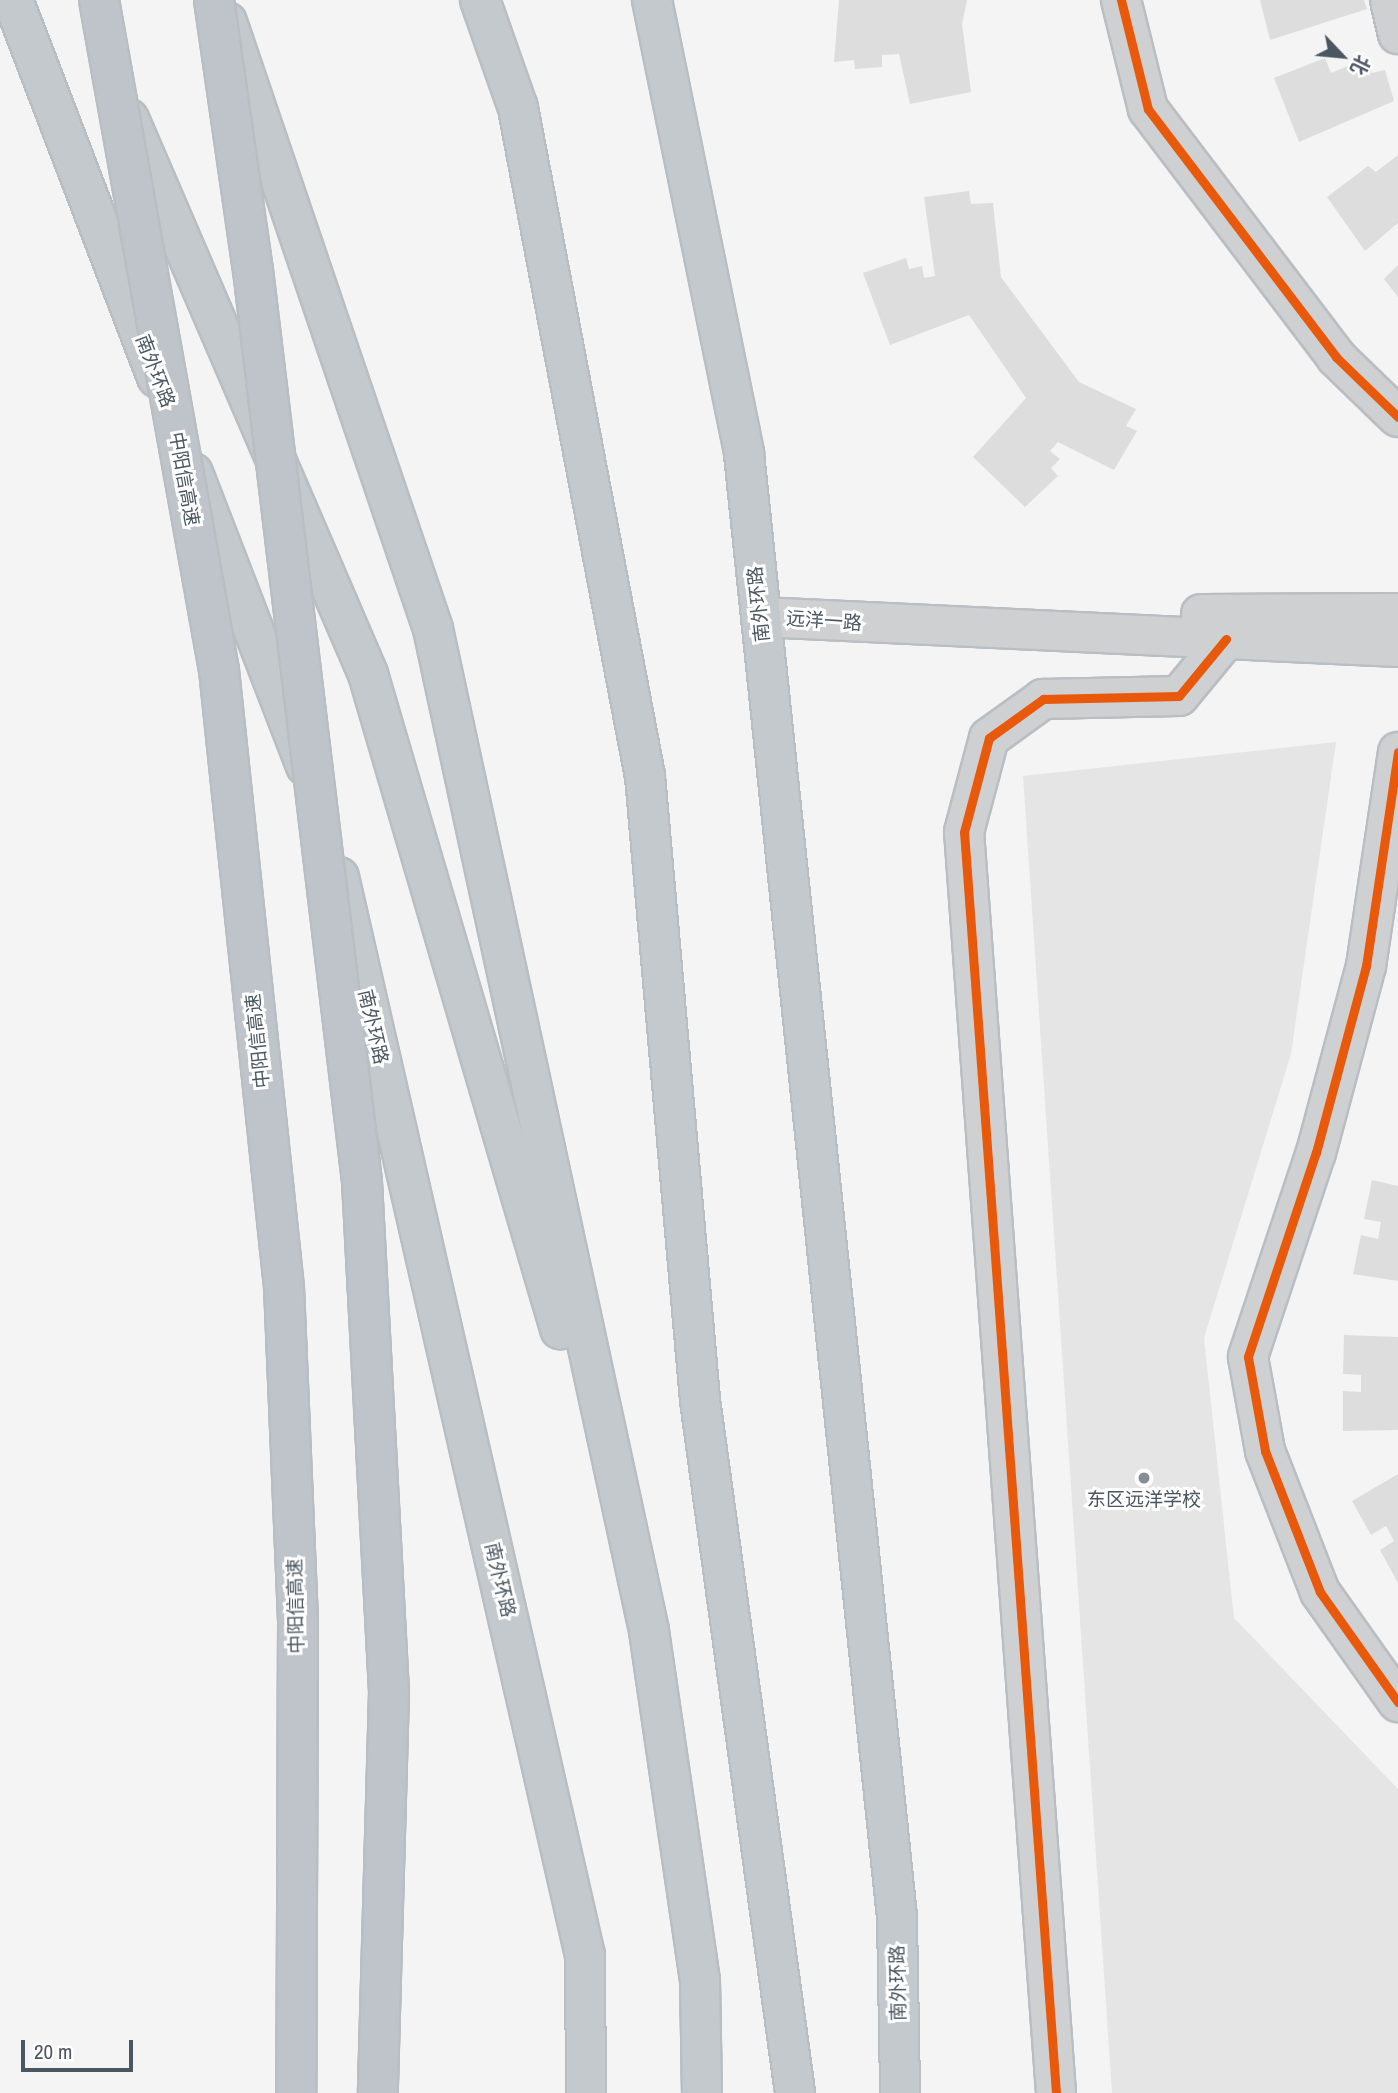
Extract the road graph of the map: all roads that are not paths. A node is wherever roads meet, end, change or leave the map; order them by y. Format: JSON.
{"nodes":[{"id":1,"x":13,"y":0,"type":"edge"},
{"id":2,"x":80,"y":0,"type":"edge"},
{"id":3,"x":99,"y":0,"type":"edge"},
{"id":4,"x":217,"y":0,"type":"edge"},
{"id":5,"x":472,"y":0,"type":"edge"},
{"id":6,"x":480,"y":0,"type":"edge"},
{"id":7,"x":652,"y":0,"type":"edge"},
{"id":8,"x":1121,"y":0,"type":"edge"},
{"id":9,"x":1390,"y":0,"type":"edge"},
{"id":10,"x":1398,"y":34,"type":"edge"},
{"id":11,"x":518,"y":108,"type":"junction"},
{"id":12,"x":1398,"y":417,"type":"edge"},
{"id":13,"x":1398,"y":613,"type":"edge"},
{"id":14,"x":761,"y":617,"type":"junction"},
{"id":15,"x":1226,"y":639,"type":"junction"},
{"id":16,"x":1398,"y":647,"type":"edge"},
{"id":17,"x":1398,"y":752,"type":"edge"},
{"id":18,"x":649,"y":1631,"type":"junction"},
{"id":19,"x":1398,"y":1702,"type":"edge"},
{"id":20,"x":296,"y":2093,"type":"edge"},
{"id":21,"x":377,"y":2093,"type":"edge"},
{"id":22,"x":586,"y":2093,"type":"edge"},
{"id":23,"x":702,"y":2093,"type":"edge"},
{"id":24,"x":795,"y":2093,"type":"edge"},
{"id":25,"x":900,"y":2093,"type":"edge"},
{"id":26,"x":1056,"y":2093,"type":"edge"}],
"edges":[{"from":1,"to":22,"type":"highway","name":"南外环路"},
{"from":2,"to":18,"type":"highway"},
{"from":3,"to":20,"type":"highway","name":"中阳信高速","bridge":true},
{"from":4,"to":18,"type":"highway"},
{"from":4,"to":21,"type":"highway","bridge":true},
{"from":5,"to":11,"type":"highway"},
{"from":6,"to":11,"type":"highway"},
{"from":7,"to":14,"type":"highway","name":"南外环路"},
{"from":8,"to":12,"type":"street"},
{"from":9,"to":10,"type":"street"},
{"from":11,"to":24,"type":"highway"},
{"from":13,"to":14,"type":"street","name":"远洋一路"},
{"from":14,"to":15,"type":"street","name":"远洋一路"},
{"from":14,"to":25,"type":"highway","name":"南外环路"},
{"from":15,"to":16,"type":"street","name":"远洋一路"},
{"from":15,"to":26,"type":"street"},
{"from":17,"to":19,"type":"street"},
{"from":18,"to":23,"type":"highway"}]}
